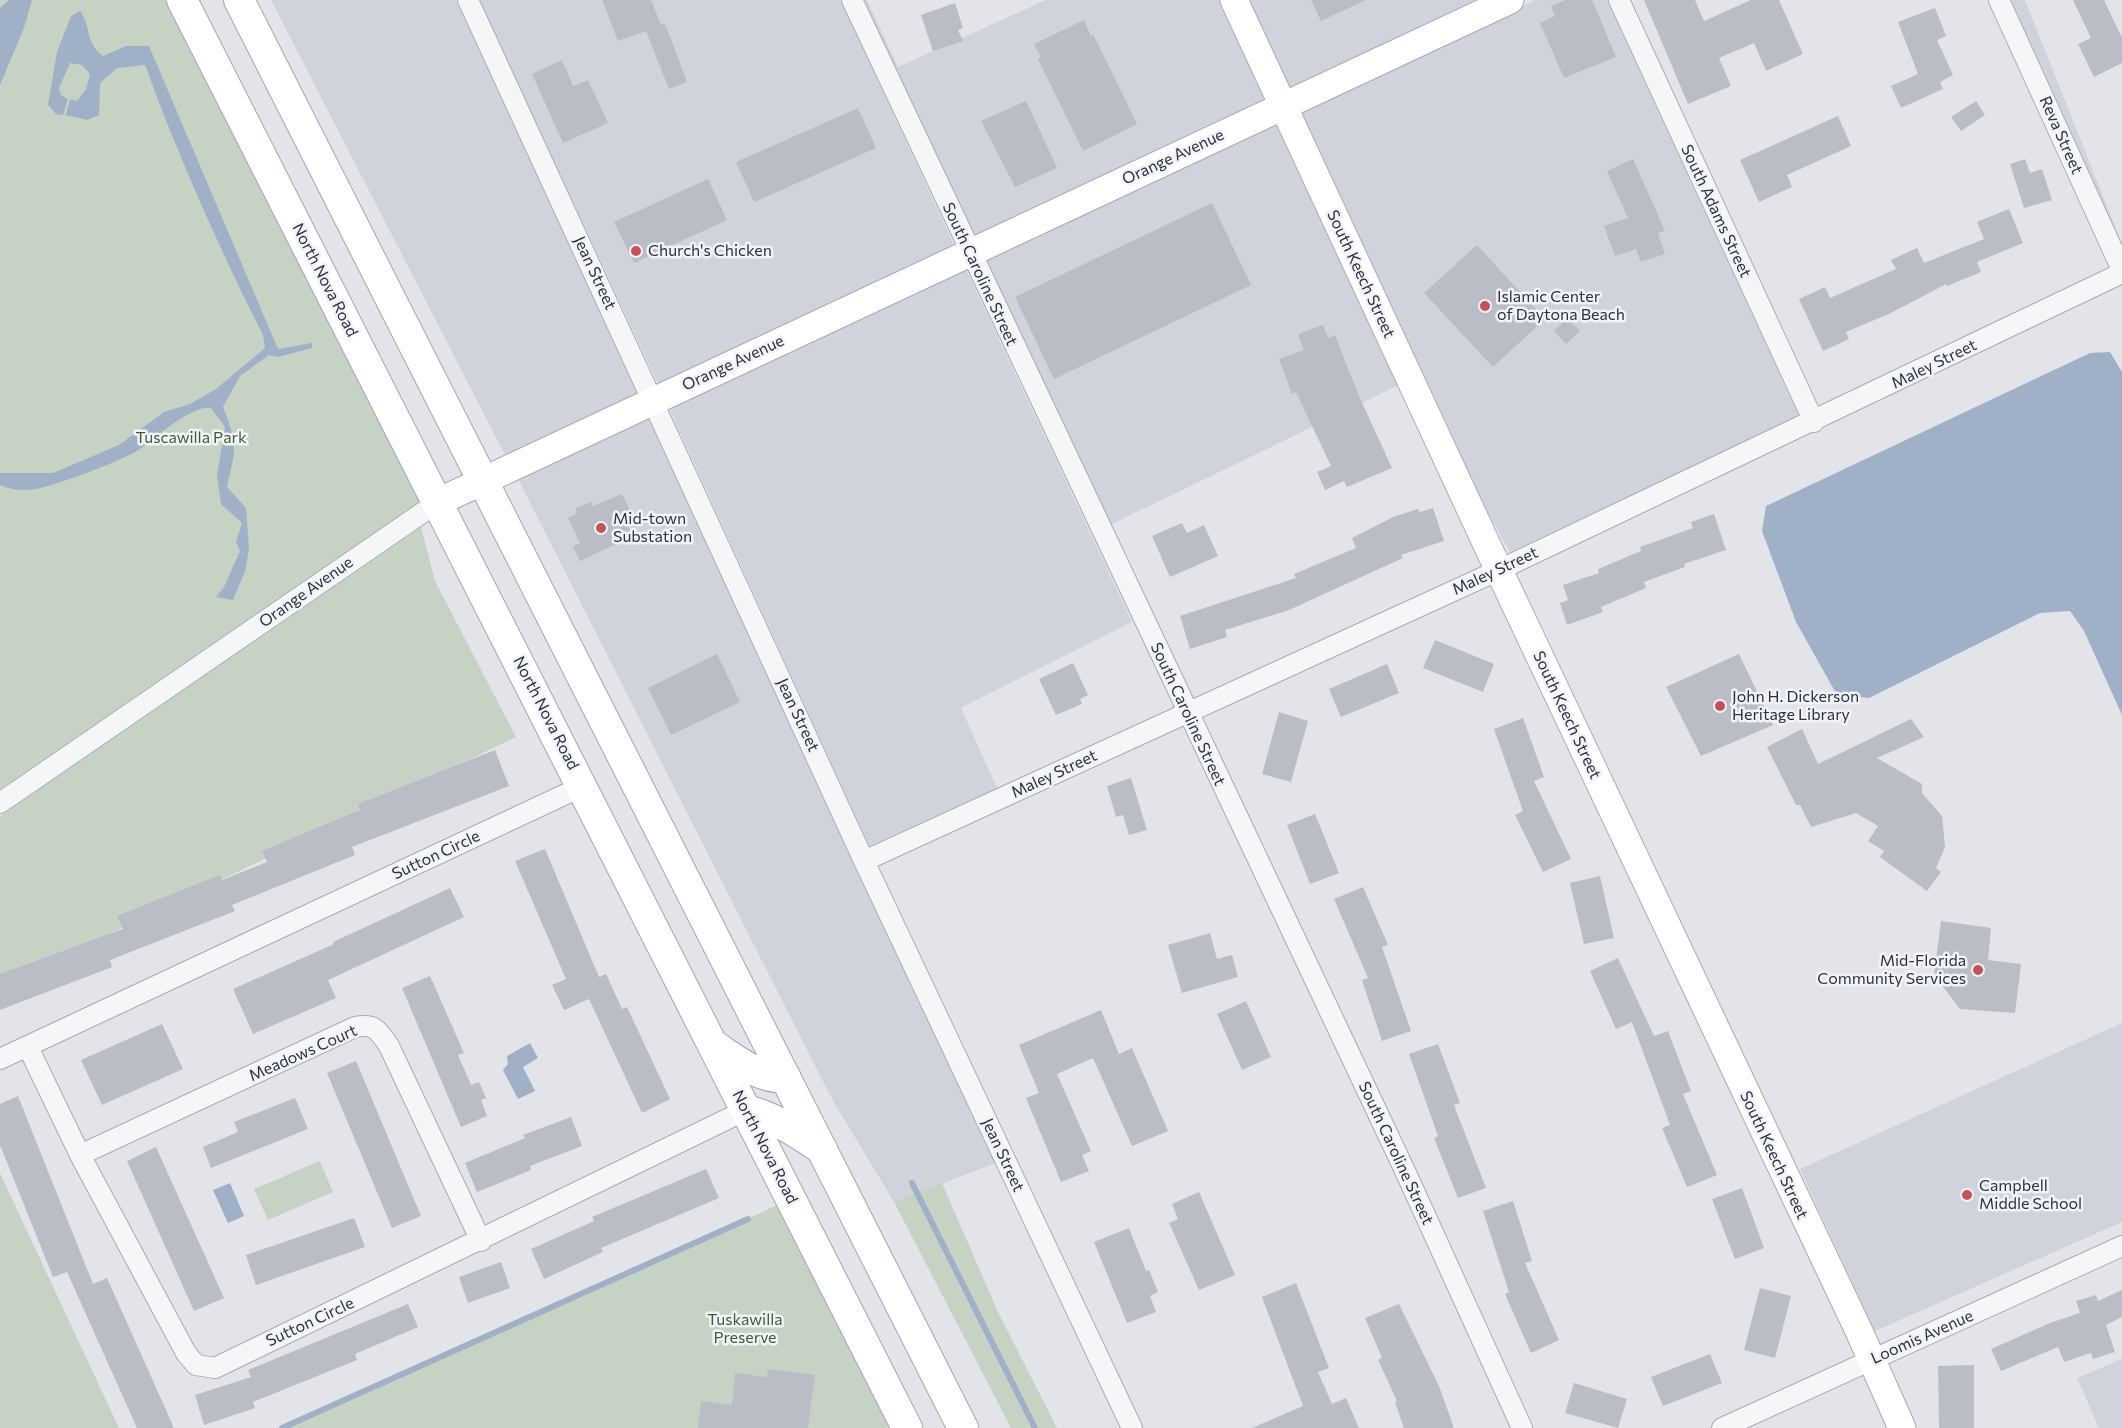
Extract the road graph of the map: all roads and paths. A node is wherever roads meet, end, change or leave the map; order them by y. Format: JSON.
{"nodes":[{"id":1,"x":182,"y":0,"type":"edge"},
{"id":2,"x":239,"y":0,"type":"edge"},
{"id":3,"x":468,"y":0,"type":"edge"},
{"id":4,"x":852,"y":0,"type":"edge"},
{"id":5,"x":1234,"y":0,"type":"edge"},
{"id":6,"x":1510,"y":0,"type":"edge"},
{"id":7,"x":1618,"y":0,"type":"edge"},
{"id":8,"x":1999,"y":0,"type":"edge"},
{"id":9,"x":1283,"y":106,"type":"junction"},
{"id":10,"x":970,"y":253,"type":"junction"},
{"id":11,"x":2122,"y":272,"type":"edge"},
{"id":12,"x":654,"y":401,"type":"junction"},
{"id":13,"x":1814,"y":422,"type":"junction"},
{"id":14,"x":482,"y":481,"type":"junction"},
{"id":15,"x":438,"y":502,"type":"junction"},
{"id":16,"x":1499,"y":570,"type":"junction"},
{"id":17,"x":1187,"y":713,"type":"junction"},
{"id":18,"x":583,"y":786,"type":"junction"},
{"id":19,"x":0,"y":803,"type":"edge"},
{"id":20,"x":864,"y":861,"type":"junction"},
{"id":21,"x":715,"y":1046,"type":"junction"},
{"id":22,"x":27,"y":1047,"type":"junction"},
{"id":23,"x":0,"y":1059,"type":"edge"},
{"id":24,"x":786,"y":1078,"type":"junction"},
{"id":25,"x":746,"y":1110,"type":"junction"},
{"id":26,"x":822,"y":1149,"type":"junction"},
{"id":27,"x":80,"y":1155,"type":"junction"},
{"id":28,"x":481,"y":1241,"type":"junction"},
{"id":29,"x":2122,"y":1246,"type":"edge"},
{"id":30,"x":1870,"y":1360,"type":"junction"},
{"id":31,"x":907,"y":1428,"type":"edge"},
{"id":32,"x":963,"y":1428,"type":"edge"},
{"id":33,"x":1132,"y":1428,"type":"edge"},
{"id":34,"x":1522,"y":1428,"type":"edge"},
{"id":35,"x":1722,"y":1428,"type":"edge"},
{"id":36,"x":1902,"y":1428,"type":"edge"}],
"edges":[{"from":1,"to":15,"type":"main road","name":"North Nova Road"},
{"from":2,"to":14,"type":"main road"},
{"from":3,"to":12,"type":"street","name":"Jean Street"},
{"from":4,"to":10,"type":"street","name":"South Caroline Street"},
{"from":5,"to":9,"type":"street","name":"South Keech Street"},
{"from":6,"to":9,"type":"street","name":"Orange Avenue"},
{"from":7,"to":13,"type":"street","name":"South Adams Street"},
{"from":8,"to":11,"type":"street","name":"Reva Street"},
{"from":9,"to":10,"type":"street","name":"Orange Avenue"},
{"from":9,"to":16,"type":"street","name":"South Keech Street"},
{"from":10,"to":12,"type":"street","name":"Orange Avenue"},
{"from":10,"to":17,"type":"street","name":"South Caroline Street"},
{"from":11,"to":13,"type":"street","name":"Maley Street"},
{"from":12,"to":14,"type":"street","name":"Orange Avenue"},
{"from":12,"to":20,"type":"street","name":"Jean Street"},
{"from":13,"to":16,"type":"street","name":"Maley Street"},
{"from":14,"to":15,"type":"street","name":"Orange Avenue"},
{"from":14,"to":24,"type":"main road"},
{"from":15,"to":18,"type":"main road","name":"North Nova Road"},
{"from":15,"to":19,"type":"street","name":"Orange Avenue"},
{"from":16,"to":17,"type":"street","name":"Maley Street"},
{"from":16,"to":30,"type":"street","name":"South Keech Street"},
{"from":17,"to":20,"type":"street","name":"Maley Street"},
{"from":17,"to":34,"type":"street","name":"South Caroline Street"},
{"from":18,"to":21,"type":"main road","name":"North Nova Road"},
{"from":18,"to":22,"type":"street","name":"Sutton Circle"},
{"from":20,"to":33,"type":"street","name":"Jean Street"},
{"from":21,"to":24,"type":"main road"},
{"from":21,"to":25,"type":"main road","name":"North Nova Road"},
{"from":22,"to":23,"type":"street","name":"Sutton Circle"},
{"from":22,"to":27,"type":"street","name":"Sutton Circle"},
{"from":24,"to":26,"type":"main road"},
{"from":25,"to":26,"type":"main road"},
{"from":25,"to":28,"type":"street","name":"Sutton Circle"},
{"from":25,"to":31,"type":"main road","name":"North Nova Road"},
{"from":26,"to":32,"type":"main road"},
{"from":27,"to":28,"type":"street","name":"Sutton Circle"},
{"from":27,"to":28,"type":"street","name":"Meadows Court"},
{"from":29,"to":30,"type":"street","name":"Loomis Avenue"},
{"from":30,"to":35,"type":"street","name":"Loomis Avenue"},
{"from":30,"to":36,"type":"street","name":"South Keech Street"}]}
